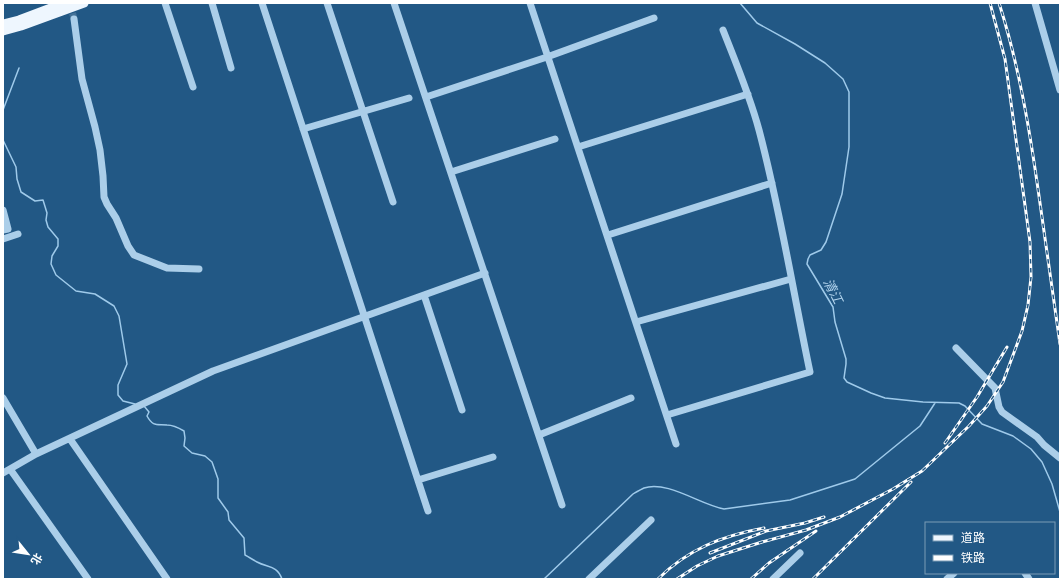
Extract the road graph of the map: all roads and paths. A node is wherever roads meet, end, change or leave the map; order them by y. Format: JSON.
{"nodes":[{"id":1,"x":64,"y":3,"type":"edge"},
{"id":2,"x":84,"y":3,"type":"edge"},
{"id":3,"x":165,"y":3,"type":"edge"},
{"id":4,"x":212,"y":3,"type":"edge"},
{"id":5,"x":262,"y":3,"type":"edge"},
{"id":6,"x":327,"y":3,"type":"edge"},
{"id":7,"x":394,"y":3,"type":"edge"},
{"id":8,"x":530,"y":3,"type":"edge"},
{"id":9,"x":1035,"y":3,"type":"edge"},
{"id":10,"x":654,"y":18,"type":"dead end"},
{"id":11,"x":74,"y":19,"type":"tunnel mouth"},
{"id":12,"x":3,"y":24,"type":"edge"},
{"id":13,"x":723,"y":30,"type":"dead end"},
{"id":14,"x":3,"y":31,"type":"edge"},
{"id":15,"x":547,"y":57,"type":"junction"},
{"id":16,"x":231,"y":68,"type":"dead end"},
{"id":17,"x":193,"y":87,"type":"dead end"},
{"id":18,"x":1060,"y":90,"type":"edge"},
{"id":19,"x":748,"y":94,"type":"junction"},
{"id":20,"x":426,"y":97,"type":"junction"},
{"id":21,"x":409,"y":98,"type":"dead end"},
{"id":22,"x":363,"y":112,"type":"junction"},
{"id":23,"x":303,"y":129,"type":"junction"},
{"id":24,"x":555,"y":139,"type":"dead end"},
{"id":25,"x":578,"y":147,"type":"junction"},
{"id":26,"x":451,"y":172,"type":"junction"},
{"id":27,"x":772,"y":183,"type":"junction"},
{"id":28,"x":393,"y":202,"type":"dead end"},
{"id":29,"x":3,"y":210,"type":"edge"},
{"id":30,"x":3,"y":230,"type":"edge"},
{"id":31,"x":18,"y":234,"type":"dead end"},
{"id":32,"x":608,"y":235,"type":"junction"},
{"id":33,"x":3,"y":239,"type":"edge"},
{"id":34,"x":199,"y":269,"type":"dead end"},
{"id":35,"x":485,"y":273,"type":"junction"},
{"id":36,"x":791,"y":279,"type":"junction"},
{"id":37,"x":424,"y":295,"type":"junction"},
{"id":38,"x":364,"y":316,"type":"junction"},
{"id":39,"x":636,"y":322,"type":"junction"},
{"id":40,"x":956,"y":348,"type":"dead end"},
{"id":41,"x":3,"y":398,"type":"edge"},
{"id":42,"x":631,"y":398,"type":"dead end"},
{"id":43,"x":462,"y":410,"type":"dead end"},
{"id":44,"x":667,"y":415,"type":"junction"},
{"id":45,"x":539,"y":435,"type":"junction"},
{"id":46,"x":70,"y":439,"type":"junction"},
{"id":47,"x":676,"y":444,"type":"dead end"},
{"id":48,"x":36,"y":454,"type":"junction"},
{"id":49,"x":493,"y":456,"type":"dead end"},
{"id":50,"x":1060,"y":458,"type":"edge"},
{"id":51,"x":10,"y":469,"type":"junction"},
{"id":52,"x":3,"y":473,"type":"edge"},
{"id":53,"x":418,"y":480,"type":"junction"},
{"id":54,"x":562,"y":505,"type":"dead end"},
{"id":55,"x":428,"y":511,"type":"dead end"},
{"id":56,"x":651,"y":520,"type":"dead end"},
{"id":57,"x":800,"y":553,"type":"dead end"},
{"id":58,"x":88,"y":579,"type":"edge"},
{"id":59,"x":167,"y":579,"type":"edge"},
{"id":60,"x":589,"y":579,"type":"edge"},
{"id":61,"x":773,"y":579,"type":"edge"}],
"edges":[{"from":1,"to":12,"type":"main road"},
{"from":2,"to":14,"type":"main road"},
{"from":3,"to":17,"type":"street"},
{"from":4,"to":16,"type":"street"},
{"from":5,"to":23,"type":"street"},
{"from":6,"to":22,"type":"street"},
{"from":7,"to":20,"type":"street"},
{"from":8,"to":15,"type":"street"},
{"from":9,"to":18,"type":"street"},
{"from":10,"to":15,"type":"street"},
{"from":11,"to":34,"type":"street"},
{"from":13,"to":19,"type":"street"},
{"from":15,"to":20,"type":"street"},
{"from":15,"to":25,"type":"street"},
{"from":19,"to":25,"type":"street"},
{"from":19,"to":27,"type":"street"},
{"from":20,"to":26,"type":"street"},
{"from":21,"to":22,"type":"street"},
{"from":22,"to":23,"type":"street"},
{"from":22,"to":28,"type":"street"},
{"from":23,"to":38,"type":"street"},
{"from":24,"to":26,"type":"street"},
{"from":25,"to":32,"type":"street"},
{"from":26,"to":35,"type":"street"},
{"from":27,"to":32,"type":"street"},
{"from":27,"to":36,"type":"street"},
{"from":29,"to":30,"type":"street"},
{"from":31,"to":33,"type":"street"},
{"from":32,"to":39,"type":"street"},
{"from":35,"to":37,"type":"street"},
{"from":35,"to":45,"type":"street"},
{"from":36,"to":39,"type":"street"},
{"from":36,"to":44,"type":"street"},
{"from":37,"to":38,"type":"street"},
{"from":37,"to":43,"type":"street"},
{"from":38,"to":46,"type":"street"},
{"from":38,"to":53,"type":"street"},
{"from":39,"to":44,"type":"street"},
{"from":40,"to":50,"type":"street"},
{"from":41,"to":48,"type":"street"},
{"from":42,"to":45,"type":"street"},
{"from":44,"to":47,"type":"street"},
{"from":45,"to":54,"type":"street"},
{"from":46,"to":48,"type":"street"},
{"from":46,"to":59,"type":"street"},
{"from":48,"to":51,"type":"street"},
{"from":49,"to":53,"type":"street"},
{"from":51,"to":52,"type":"street"},
{"from":51,"to":58,"type":"street"},
{"from":53,"to":55,"type":"street"},
{"from":56,"to":60,"type":"street"},
{"from":57,"to":61,"type":"street"}]}
